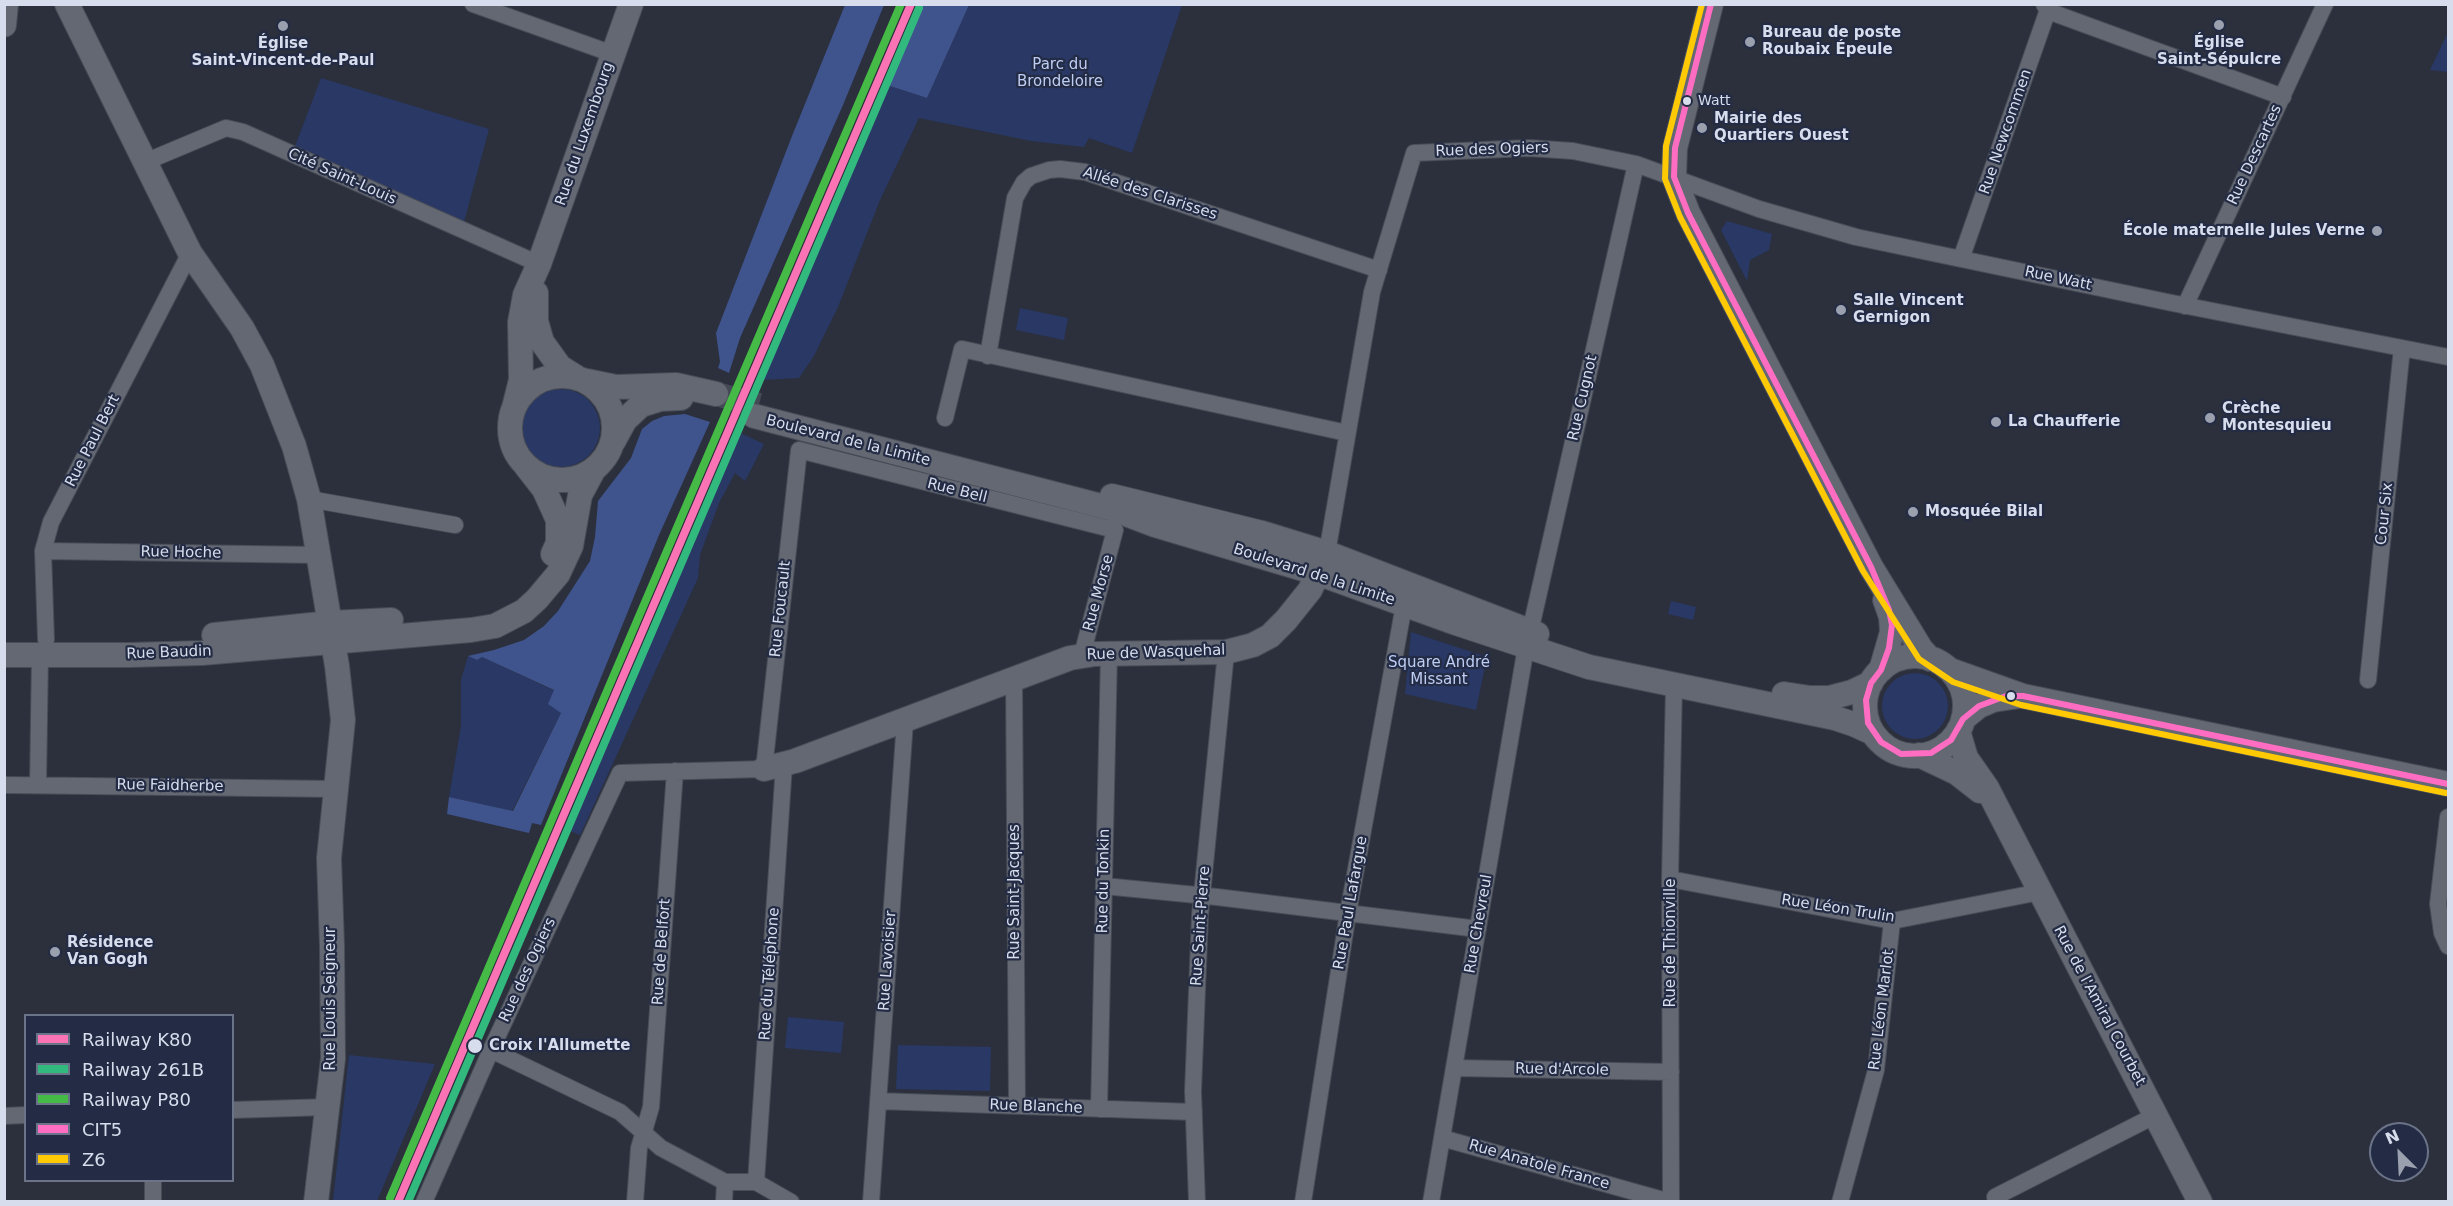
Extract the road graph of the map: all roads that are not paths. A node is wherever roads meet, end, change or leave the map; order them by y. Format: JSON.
{"nodes":[{"id":1,"x":6,"y":4,"type":"edge"},
{"id":2,"x":67,"y":4,"type":"edge"},
{"id":3,"x":473,"y":4,"type":"edge"},
{"id":4,"x":631,"y":4,"type":"edge"},
{"id":5,"x":1711,"y":4,"type":"edge"},
{"id":6,"x":2325,"y":4,"type":"edge"},
{"id":7,"x":2047,"y":7,"type":"edge"},
{"id":8,"x":4,"y":25,"type":"edge"},
{"id":9,"x":613,"y":54,"type":"junction"},
{"id":10,"x":2283,"y":97,"type":"junction"},
{"id":11,"x":1414,"y":153,"type":"joint"},
{"id":12,"x":145,"y":162,"type":"junction"},
{"id":13,"x":1636,"y":165,"type":"junction"},
{"id":14,"x":1674,"y":177,"type":"junction"},
{"id":15,"x":190,"y":253,"type":"junction"},
{"id":16,"x":1961,"y":259,"type":"junction"},
{"id":17,"x":539,"y":264,"type":"junction"},
{"id":18,"x":1378,"y":270,"type":"junction"},
{"id":19,"x":2185,"y":306,"type":"junction"},
{"id":20,"x":2402,"y":348,"type":"junction"},
{"id":21,"x":988,"y":356,"type":"junction"},
{"id":22,"x":2448,"y":357,"type":"edge"},
{"id":23,"x":580,"y":379,"type":"junction"},
{"id":24,"x":514,"y":408,"type":"junction"},
{"id":25,"x":757,"y":411,"type":"tunnel mouth"},
{"id":26,"x":945,"y":418,"type":"dead end"},
{"id":27,"x":1347,"y":433,"type":"junction"},
{"id":28,"x":612,"y":444,"type":"junction"},
{"id":29,"x":799,"y":450,"type":"joint"},
{"id":30,"x":526,"y":466,"type":"junction"},
{"id":31,"x":594,"y":469,"type":"junction"},
{"id":32,"x":309,"y":499,"type":"junction"},
{"id":33,"x":455,"y":525,"type":"dead end"},
{"id":34,"x":1115,"y":530,"type":"joint"},
{"id":35,"x":43,"y":551,"type":"junction"},
{"id":36,"x":319,"y":555,"type":"junction"},
{"id":37,"x":1323,"y":563,"type":"junction"},
{"id":38,"x":1871,"y":567,"type":"junction"},
{"id":39,"x":1404,"y":605,"type":"junction"},
{"id":40,"x":331,"y":632,"type":"junction"},
{"id":41,"x":1528,"y":639,"type":"junction"},
{"id":42,"x":4,"y":640,"type":"edge"},
{"id":43,"x":43,"y":648,"type":"junction"},
{"id":44,"x":1226,"y":651,"type":"junction"},
{"id":45,"x":1108,"y":653,"type":"junction"},
{"id":46,"x":4,"y":655,"type":"edge"},
{"id":47,"x":1082,"y":655,"type":"junction"},
{"id":48,"x":1940,"y":664,"type":"junction"},
{"id":49,"x":1876,"y":676,"type":"junction"},
{"id":50,"x":1014,"y":678,"type":"junction"},
{"id":51,"x":2367,"y":680,"type":"dead end"},
{"id":52,"x":1674,"y":685,"type":"junction"},
{"id":53,"x":2023,"y":696,"type":"junction"},
{"id":54,"x":905,"y":721,"type":"junction"},
{"id":55,"x":1960,"y":724,"type":"junction"},
{"id":56,"x":1874,"y":733,"type":"junction"},
{"id":57,"x":1918,"y":755,"type":"junction"},
{"id":58,"x":774,"y":767,"type":"junction"},
{"id":59,"x":675,"y":771,"type":"junction"},
{"id":60,"x":620,"y":773,"type":"joint"},
{"id":61,"x":4,"y":784,"type":"edge"},
{"id":62,"x":2448,"y":784,"type":"edge"},
{"id":63,"x":38,"y":785,"type":"junction"},
{"id":64,"x":336,"y":793,"type":"junction"},
{"id":65,"x":1997,"y":811,"type":"junction"},
{"id":66,"x":2448,"y":817,"type":"edge"},
{"id":67,"x":1670,"y":879,"type":"junction"},
{"id":68,"x":1104,"y":886,"type":"junction"},
{"id":69,"x":2040,"y":892,"type":"junction"},
{"id":70,"x":1202,"y":896,"type":"junction"},
{"id":71,"x":1348,"y":913,"type":"junction"},
{"id":72,"x":1892,"y":921,"type":"junction"},
{"id":73,"x":1478,"y":929,"type":"junction"},
{"id":74,"x":2448,"y":946,"type":"edge"},
{"id":75,"x":491,"y":1050,"type":"junction"},
{"id":76,"x":1454,"y":1068,"type":"junction"},
{"id":77,"x":1671,"y":1072,"type":"junction"},
{"id":78,"x":878,"y":1101,"type":"junction"},
{"id":79,"x":1017,"y":1106,"type":"junction"},
{"id":80,"x":328,"y":1107,"type":"junction"},
{"id":81,"x":1099,"y":1109,"type":"junction"},
{"id":82,"x":234,"y":1110,"type":"edge"},
{"id":83,"x":1194,"y":1112,"type":"junction"},
{"id":84,"x":2156,"y":1114,"type":"junction"},
{"id":85,"x":24,"y":1115,"type":"edge"},
{"id":86,"x":4,"y":1116,"type":"edge"},
{"id":87,"x":643,"y":1132,"type":"junction"},
{"id":88,"x":1442,"y":1138,"type":"junction"},
{"id":89,"x":153,"y":1182,"type":"edge"},
{"id":90,"x":725,"y":1182,"type":"junction"},
{"id":91,"x":756,"y":1182,"type":"junction"},
{"id":92,"x":1995,"y":1197,"type":"dead end"},
{"id":93,"x":153,"y":1202,"type":"edge"},
{"id":94,"x":316,"y":1202,"type":"edge"},
{"id":95,"x":424,"y":1202,"type":"edge"},
{"id":96,"x":635,"y":1202,"type":"edge"},
{"id":97,"x":724,"y":1202,"type":"edge"},
{"id":98,"x":791,"y":1202,"type":"edge"},
{"id":99,"x":871,"y":1202,"type":"edge"},
{"id":100,"x":1197,"y":1202,"type":"edge"},
{"id":101,"x":1303,"y":1202,"type":"edge"},
{"id":102,"x":1431,"y":1202,"type":"edge"},
{"id":103,"x":1670,"y":1202,"type":"edge"},
{"id":104,"x":1840,"y":1202,"type":"edge"},
{"id":105,"x":2200,"y":1202,"type":"edge"}],
"edges":[{"from":1,"to":8,"type":"main road"},
{"from":2,"to":12,"type":"main road","name":"Rue Louis Seigneur"},
{"from":3,"to":9,"type":"street"},
{"from":4,"to":9,"type":"main road","name":"Rue du Luxembourg"},
{"from":5,"to":14,"type":"main road"},
{"from":6,"to":10,"type":"street","name":"Rue Descartes"},
{"from":7,"to":10,"type":"street"},
{"from":7,"to":16,"type":"street","name":"Rue Newcommen"},
{"from":9,"to":17,"type":"main road","name":"Rue du Luxembourg"},
{"from":10,"to":19,"type":"street","name":"Rue Descartes"},
{"from":11,"to":13,"type":"street","name":"Rue des Ogiers"},
{"from":11,"to":18,"type":"street","name":"Rue de Wasquehal"},
{"from":12,"to":15,"type":"main road","name":"Rue Louis Seigneur"},
{"from":12,"to":17,"type":"street","name":"Cité Saint-Louis"},
{"from":13,"to":14,"type":"street","name":"Rue des Ogiers"},
{"from":13,"to":41,"type":"street","name":"Rue Cugnot"},
{"from":14,"to":16,"type":"street","name":"Rue Watt"},
{"from":14,"to":38,"type":"main road"},
{"from":15,"to":32,"type":"main road","name":"Rue Louis Seigneur"},
{"from":15,"to":35,"type":"street","name":"Rue Paul Bert"},
{"from":16,"to":19,"type":"street","name":"Rue Watt"},
{"from":17,"to":23,"type":"main road","name":"Rue du Luxembourg"},
{"from":17,"to":24,"type":"main road","name":"Rue du Luxembourg"},
{"from":18,"to":21,"type":"street","name":"Allée des Clarisses"},
{"from":18,"to":27,"type":"street","name":"Rue de Wasquehal"},
{"from":19,"to":20,"type":"street","name":"Rue Watt"},
{"from":20,"to":22,"type":"street","name":"Rue Watt"},
{"from":20,"to":51,"type":"street","name":"Cour Six"},
{"from":21,"to":26,"type":"street"},
{"from":21,"to":27,"type":"street"},
{"from":23,"to":24,"type":"main road"},
{"from":23,"to":28,"type":"main road"},
{"from":23,"to":28,"type":"main road"},
{"from":24,"to":30,"type":"main road"},
{"from":25,"to":37,"type":"main road","name":"Boulevard de la Limite"},
{"from":27,"to":37,"type":"street","name":"Rue de Wasquehal"},
{"from":28,"to":31,"type":"main road"},
{"from":29,"to":34,"type":"street","name":"Rue Bell"},
{"from":29,"to":58,"type":"street","name":"Rue Foucault"},
{"from":30,"to":31,"type":"main road"},
{"from":30,"to":40,"type":"main road"},
{"from":31,"to":40,"type":"main road"},
{"from":32,"to":33,"type":"street"},
{"from":32,"to":36,"type":"main road","name":"Rue Louis Seigneur"},
{"from":34,"to":47,"type":"street","name":"Rue Morse"},
{"from":35,"to":36,"type":"street","name":"Rue Hoche"},
{"from":35,"to":43,"type":"street","name":"Rue Paul Bert"},
{"from":36,"to":40,"type":"main road","name":"Rue Louis Seigneur"},
{"from":37,"to":39,"type":"main road","name":"Boulevard de la Limite"},
{"from":37,"to":41,"type":"main road","name":"Boulevard de la Limite"},
{"from":37,"to":44,"type":"main road","name":"Rue de Wasquehal"},
{"from":38,"to":48,"type":"main road"},
{"from":38,"to":49,"type":"main road"},
{"from":39,"to":41,"type":"main road","name":"Boulevard de la Limite"},
{"from":39,"to":71,"type":"street","name":"Rue Paul Lafargue"},
{"from":40,"to":43,"type":"main road","name":"Rue Baudin"},
{"from":40,"to":64,"type":"main road","name":"Rue Louis Seigneur"},
{"from":41,"to":49,"type":"main road","name":"Boulevard de la Limite"},
{"from":41,"to":52,"type":"main road","name":"Boulevard de la Limite"},
{"from":41,"to":73,"type":"street","name":"Rue Chevreul"},
{"from":42,"to":43,"type":"main road","name":"Rue Baudin"},
{"from":43,"to":46,"type":"main road","name":"Rue Baudin"},
{"from":43,"to":63,"type":"street","name":"Rue Paul Bert"},
{"from":44,"to":45,"type":"main road","name":"Rue de Wasquehal"},
{"from":44,"to":70,"type":"street","name":"Rue Saint-Pierre"},
{"from":45,"to":47,"type":"main road","name":"Rue de Wasquehal"},
{"from":45,"to":68,"type":"street","name":"Rue du Tonkin"},
{"from":47,"to":50,"type":"main road","name":"Rue de Wasquehal"},
{"from":48,"to":49,"type":"main road"},
{"from":48,"to":53,"type":"main road"},
{"from":48,"to":55,"type":"main road"},
{"from":49,"to":56,"type":"main road"},
{"from":50,"to":54,"type":"main road","name":"Rue de Wasquehal"},
{"from":50,"to":79,"type":"street","name":"Rue Saint-Jacques"},
{"from":52,"to":56,"type":"main road","name":"Boulevard de la Limite"},
{"from":52,"to":67,"type":"street","name":"Rue de Thionville"},
{"from":53,"to":55,"type":"main road"},
{"from":53,"to":62,"type":"main road"},
{"from":54,"to":58,"type":"main road","name":"Rue de Wasquehal"},
{"from":54,"to":78,"type":"street","name":"Rue Lavoisier"},
{"from":55,"to":57,"type":"main road"},
{"from":55,"to":65,"type":"main road","name":"Rue de l'Amiral Courbet"},
{"from":56,"to":57,"type":"main road"},
{"from":57,"to":65,"type":"main road","name":"Rue de l'Amiral Courbet"},
{"from":58,"to":59,"type":"street","name":"Rue de Wasquehal"},
{"from":58,"to":91,"type":"street","name":"Rue du Téléphone"},
{"from":59,"to":60,"type":"street","name":"Rue de Wasquehal"},
{"from":59,"to":87,"type":"street","name":"Rue de Belfort"},
{"from":60,"to":75,"type":"street","name":"Rue des Ogiers"},
{"from":61,"to":63,"type":"street","name":"Rue Faidherbe"},
{"from":63,"to":64,"type":"street","name":"Rue Faidherbe"},
{"from":64,"to":80,"type":"main road","name":"Rue Louis Seigneur"},
{"from":65,"to":69,"type":"main road","name":"Rue de l'Amiral Courbet"},
{"from":66,"to":74,"type":"street"},
{"from":67,"to":72,"type":"street","name":"Rue Léon Trulin"},
{"from":67,"to":77,"type":"street","name":"Rue de Thionville"},
{"from":68,"to":70,"type":"street"},
{"from":68,"to":81,"type":"street","name":"Rue du Tonkin"},
{"from":69,"to":72,"type":"street","name":"Rue Léon Trulin"},
{"from":69,"to":84,"type":"main road","name":"Rue de l'Amiral Courbet"},
{"from":70,"to":71,"type":"street"},
{"from":70,"to":83,"type":"street","name":"Rue Saint-Pierre"},
{"from":71,"to":73,"type":"street"},
{"from":71,"to":101,"type":"street","name":"Rue Paul Lafargue"},
{"from":72,"to":104,"type":"street","name":"Rue Léon Marlot"},
{"from":73,"to":76,"type":"street","name":"Rue Chevreul"},
{"from":75,"to":87,"type":"street"},
{"from":75,"to":95,"type":"street","name":"Rue des Ogiers"},
{"from":76,"to":77,"type":"street","name":"Rue d'Arcole"},
{"from":76,"to":88,"type":"street","name":"Rue Chevreul"},
{"from":77,"to":103,"type":"street","name":"Rue de Thionville"},
{"from":78,"to":79,"type":"street","name":"Rue Blanche"},
{"from":78,"to":99,"type":"street","name":"Rue Lavoisier"},
{"from":79,"to":81,"type":"street","name":"Rue Blanche"},
{"from":80,"to":82,"type":"street"},
{"from":80,"to":94,"type":"main road","name":"Rue Louis Seigneur"},
{"from":81,"to":83,"type":"street","name":"Rue Blanche"},
{"from":83,"to":100,"type":"street","name":"Rue Saint-Pierre"},
{"from":84,"to":92,"type":"street"},
{"from":84,"to":105,"type":"main road","name":"Rue de l'Amiral Courbet"},
{"from":85,"to":86,"type":"street"},
{"from":87,"to":90,"type":"street"},
{"from":87,"to":96,"type":"street","name":"Rue de Belfort"},
{"from":88,"to":102,"type":"street","name":"Rue Chevreul"},
{"from":88,"to":103,"type":"street","name":"Rue Anatole France"},
{"from":89,"to":93,"type":"street"},
{"from":90,"to":91,"type":"street"},
{"from":90,"to":97,"type":"street"},
{"from":91,"to":98,"type":"street"}]}
